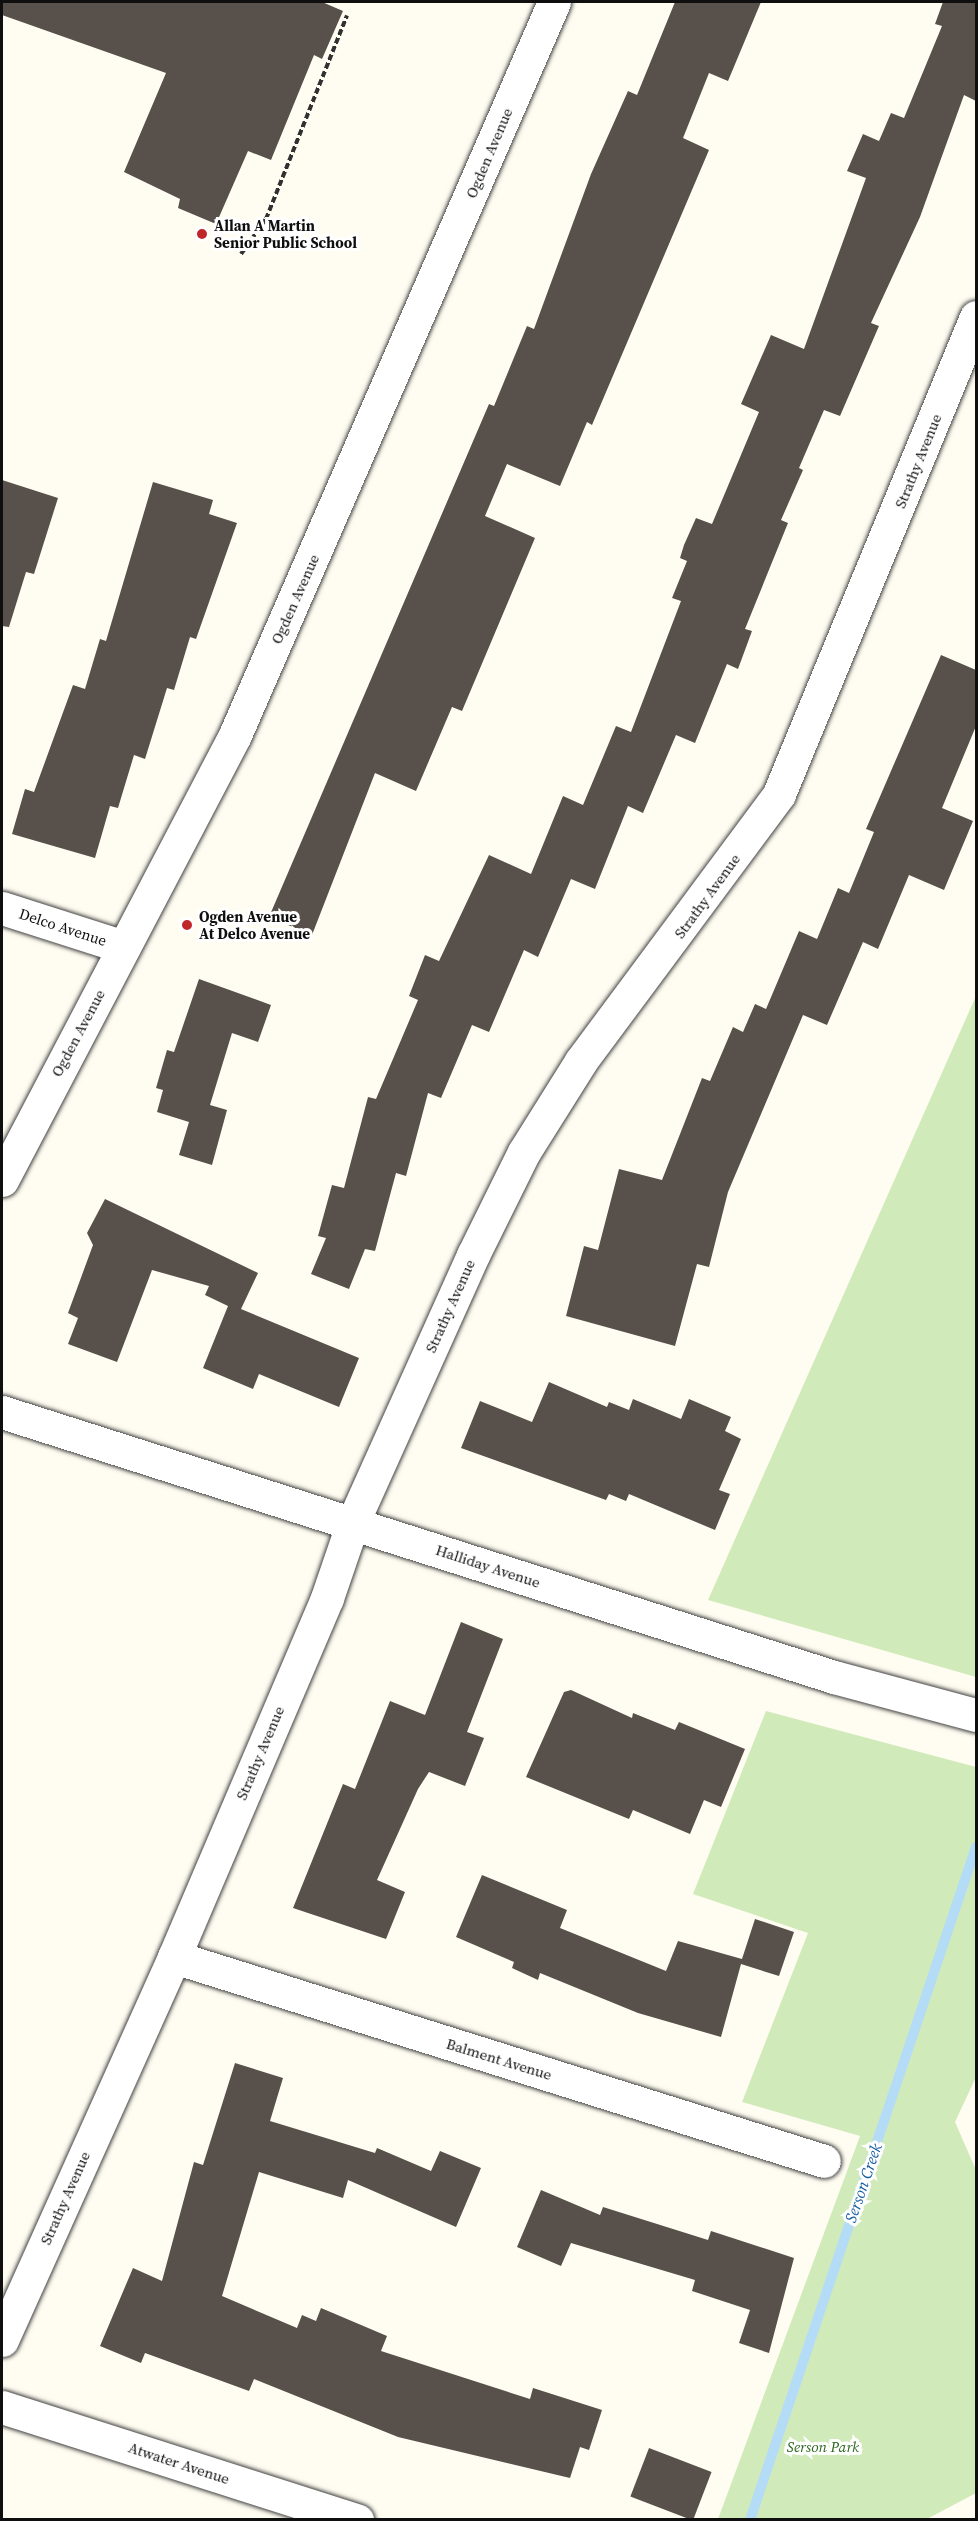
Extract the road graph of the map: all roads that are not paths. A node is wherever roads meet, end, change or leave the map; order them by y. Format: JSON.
{"nodes":[{"id":1,"x":554,"y":2,"type":"edge"},
{"id":2,"x":976,"y":317,"type":"edge"},
{"id":3,"x":2,"y":908,"type":"edge"},
{"id":4,"x":124,"y":947,"type":"junction"},
{"id":5,"x":2,"y":1180,"type":"edge"},
{"id":6,"x":2,"y":1412,"type":"edge"},
{"id":7,"x":353,"y":1522,"type":"junction"},
{"id":8,"x":976,"y":1715,"type":"edge"},
{"id":9,"x":174,"y":1957,"type":"junction"},
{"id":10,"x":824,"y":2161,"type":"dead end"},
{"id":11,"x":2,"y":2340,"type":"edge"},
{"id":12,"x":2,"y":2407,"type":"edge"},
{"id":13,"x":357,"y":2520,"type":"edge"}],
"edges":[{"from":1,"to":4,"type":"street","name":"Ogden Avenue"},
{"from":2,"to":7,"type":"street","name":"Strathy Avenue"},
{"from":3,"to":4,"type":"street","name":"Delco Avenue"},
{"from":4,"to":5,"type":"street","name":"Ogden Avenue"},
{"from":6,"to":7,"type":"street","name":"Halliday Avenue"},
{"from":7,"to":8,"type":"street","name":"Halliday Avenue"},
{"from":7,"to":9,"type":"street","name":"Strathy Avenue"},
{"from":9,"to":10,"type":"street","name":"Balment Avenue"},
{"from":9,"to":11,"type":"street","name":"Strathy Avenue"},
{"from":12,"to":13,"type":"street","name":"Atwater Avenue"}]}
